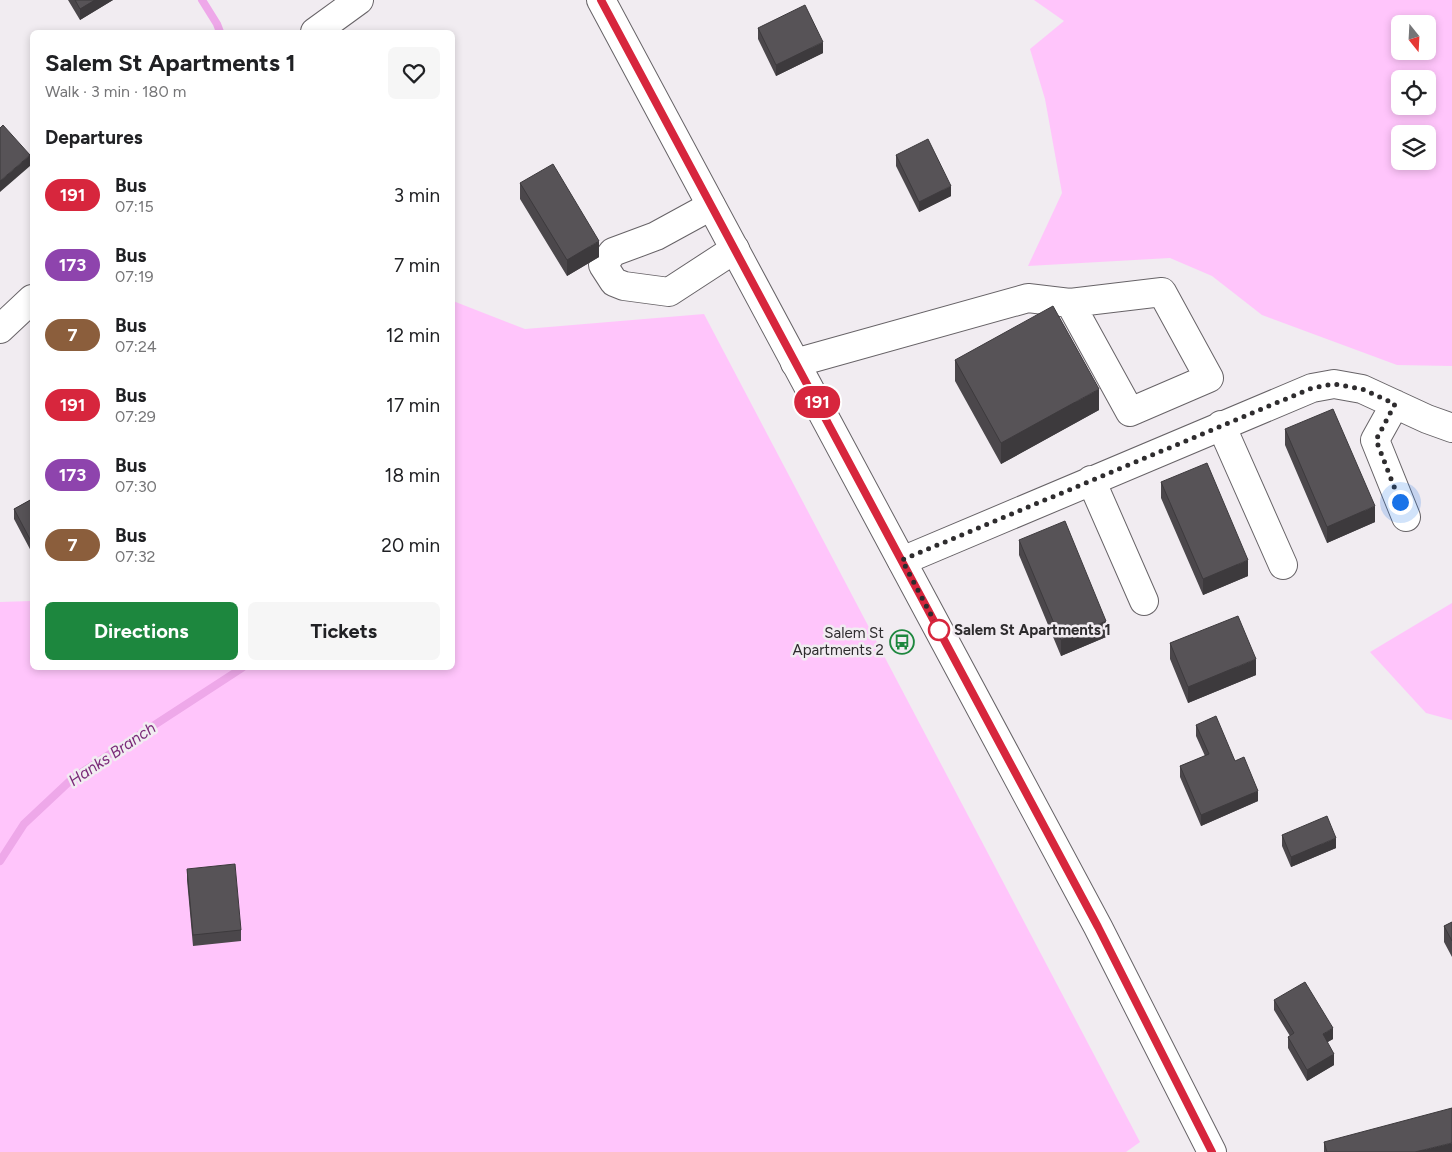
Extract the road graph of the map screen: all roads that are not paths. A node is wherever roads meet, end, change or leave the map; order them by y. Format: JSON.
{"nodes":[{"id":1,"x":359,"y":0,"type":"edge"},
{"id":2,"x":601,"y":0,"type":"edge"},
{"id":3,"x":318,"y":30,"type":"edge"},
{"id":4,"x":711,"y":206,"type":"junction"},
{"id":5,"x":735,"y":250,"type":"junction"},
{"id":6,"x":30,"y":301,"type":"edge"},
{"id":7,"x":1070,"y":303,"type":"junction"},
{"id":8,"x":0,"y":329,"type":"edge"},
{"id":9,"x":795,"y":362,"type":"junction"},
{"id":10,"x":1395,"y":404,"type":"junction"},
{"id":11,"x":1221,"y":425,"type":"junction"},
{"id":12,"x":1452,"y":428,"type":"edge"},
{"id":13,"x":1091,"y":480,"type":"junction"},
{"id":14,"x":1406,"y":517,"type":"dead end"},
{"id":15,"x":902,"y":560,"type":"junction"},
{"id":16,"x":1283,"y":565,"type":"dead end"},
{"id":17,"x":1144,"y":601,"type":"dead end"},
{"id":18,"x":1212,"y":1152,"type":"edge"}],
"edges":[{"from":1,"to":3,"type":"main road"},
{"from":2,"to":4,"type":"main road"},
{"from":4,"to":5,"type":"main road"},
{"from":4,"to":5,"type":"main road"},
{"from":5,"to":9,"type":"main road"},
{"from":6,"to":8,"type":"main road"},
{"from":7,"to":7,"type":"main road"},
{"from":7,"to":9,"type":"main road"},
{"from":9,"to":15,"type":"main road"},
{"from":10,"to":11,"type":"main road"},
{"from":10,"to":12,"type":"main road"},
{"from":10,"to":14,"type":"main road"},
{"from":11,"to":13,"type":"main road"},
{"from":11,"to":16,"type":"main road"},
{"from":13,"to":15,"type":"main road"},
{"from":13,"to":17,"type":"main road"},
{"from":15,"to":18,"type":"main road"}]}
